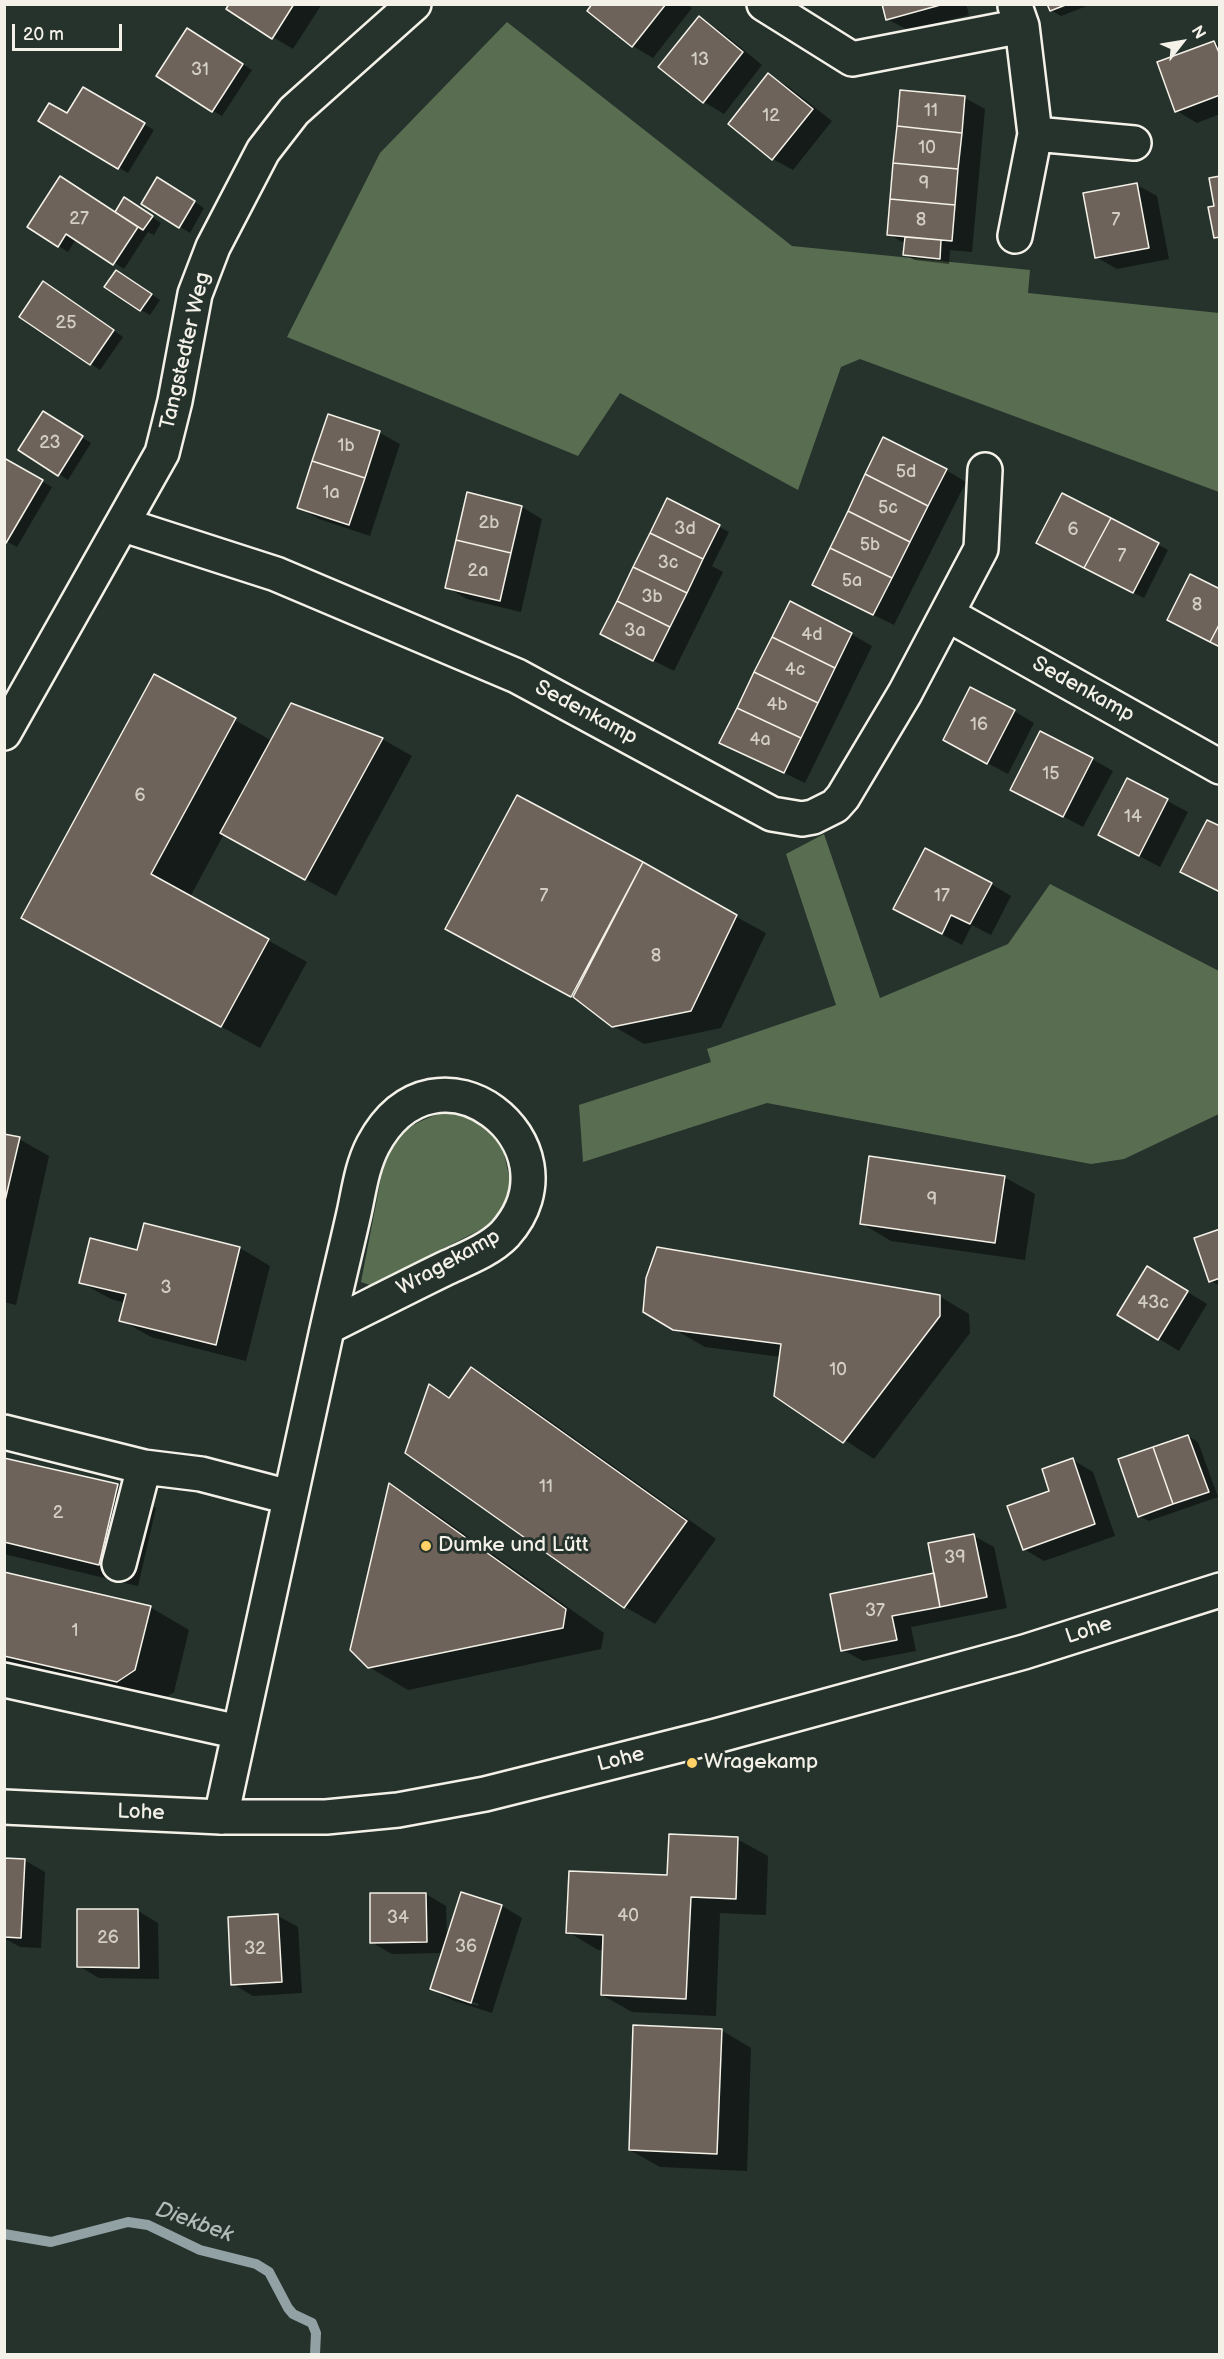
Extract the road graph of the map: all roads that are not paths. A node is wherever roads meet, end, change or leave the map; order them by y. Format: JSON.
{"nodes":[{"id":1,"x":414,"y":4,"type":"edge"},
{"id":2,"x":764,"y":4,"type":"edge"},
{"id":3,"x":1018,"y":15,"type":"edge"},
{"id":4,"x":1035,"y":134,"type":"junction"},
{"id":5,"x":1134,"y":143,"type":"dead end"},
{"id":6,"x":1015,"y":236,"type":"dead end"},
{"id":7,"x":985,"y":470,"type":"dead end"},
{"id":8,"x":124,"y":525,"type":"junction"},
{"id":9,"x":947,"y":614,"type":"junction"},
{"id":10,"x":4,"y":733,"type":"edge"},
{"id":11,"x":1220,"y":767,"type":"edge"},
{"id":12,"x":328,"y":1327,"type":"junction"},
{"id":13,"x":4,"y":1432,"type":"edge"},
{"id":14,"x":144,"y":1467,"type":"junction"},
{"id":15,"x":289,"y":1497,"type":"junction"},
{"id":16,"x":119,"y":1564,"type":"dead end"},
{"id":17,"x":1220,"y":1590,"type":"edge"},
{"id":18,"x":4,"y":1680,"type":"edge"},
{"id":19,"x":239,"y":1732,"type":"junction"},
{"id":20,"x":4,"y":1807,"type":"edge"},
{"id":21,"x":221,"y":1817,"type":"junction"}],
"edges":[{"from":1,"to":8,"type":"street","name":"Tangstedter Weg"},
{"from":2,"to":3,"type":"street"},
{"from":3,"to":4,"type":"street"},
{"from":4,"to":5,"type":"street"},
{"from":4,"to":6,"type":"street"},
{"from":7,"to":9,"type":"street","name":"Sedenkamp"},
{"from":8,"to":9,"type":"street","name":"Sedenkamp"},
{"from":8,"to":10,"type":"street","name":"Tangstedter Weg"},
{"from":9,"to":11,"type":"street","name":"Sedenkamp"},
{"from":12,"to":12,"type":"street","name":"Wragekamp"},
{"from":12,"to":15,"type":"street","name":"Wragekamp"},
{"from":13,"to":14,"type":"street"},
{"from":14,"to":15,"type":"street"},
{"from":14,"to":16,"type":"street"},
{"from":15,"to":19,"type":"street","name":"Wragekamp"},
{"from":17,"to":21,"type":"street","name":"Lohe"},
{"from":18,"to":19,"type":"street"},
{"from":19,"to":21,"type":"street","name":"Wragekamp"},
{"from":20,"to":21,"type":"street","name":"Lohe"}]}
